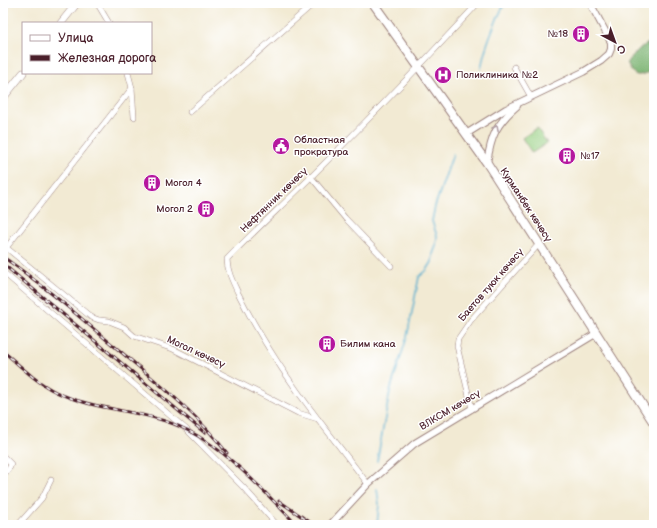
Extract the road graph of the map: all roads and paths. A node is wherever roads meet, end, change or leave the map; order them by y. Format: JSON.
{"nodes":[{"id":1,"x":77,"y":3,"type":"edge"},
{"id":2,"x":97,"y":3,"type":"edge"},
{"id":3,"x":314,"y":3,"type":"edge"},
{"id":4,"x":373,"y":3,"type":"edge"},
{"id":5,"x":478,"y":3,"type":"edge"},
{"id":6,"x":590,"y":3,"type":"edge"},
{"id":7,"x":63,"y":22,"type":"edge"},
{"id":8,"x":107,"y":22,"type":"edge"},
{"id":9,"x":514,"y":67,"type":"dead end"},
{"id":10,"x":418,"y":68,"type":"junction"},
{"id":11,"x":22,"y":74,"type":"edge"},
{"id":12,"x":128,"y":74,"type":"edge"},
{"id":13,"x":132,"y":88,"type":"junction"},
{"id":14,"x":531,"y":97,"type":"junction"},
{"id":15,"x":3,"y":98,"type":"edge"},
{"id":16,"x":521,"y":103,"type":"junction"},
{"id":17,"x":190,"y":112,"type":"dead end"},
{"id":18,"x":134,"y":117,"type":"dead end"},
{"id":19,"x":466,"y":134,"type":"junction"},
{"id":20,"x":487,"y":163,"type":"junction"},
{"id":21,"x":311,"y":177,"type":"junction"},
{"id":22,"x":539,"y":244,"type":"junction"},
{"id":23,"x":4,"y":246,"type":"edge"},
{"id":24,"x":391,"y":266,"type":"dead end"},
{"id":25,"x":3,"y":272,"type":"edge"},
{"id":26,"x":597,"y":333,"type":"junction"},
{"id":27,"x":472,"y":409,"type":"junction"},
{"id":28,"x":318,"y":419,"type":"junction"},
{"id":29,"x":654,"y":423,"type":"edge"},
{"id":30,"x":3,"y":456,"type":"edge"},
{"id":31,"x":3,"y":476,"type":"edge"},
{"id":32,"x":51,"y":480,"type":"dead end"},
{"id":33,"x":368,"y":484,"type":"junction"},
{"id":34,"x":18,"y":525,"type":"edge"},
{"id":35,"x":277,"y":525,"type":"edge"},
{"id":36,"x":330,"y":525,"type":"edge"}],
"edges":[{"from":1,"to":7,"type":"main road"},
{"from":2,"to":8,"type":"street"},
{"from":3,"to":17,"type":"street"},
{"from":4,"to":10,"type":"main road","name":"Курманбек көчөсү"},
{"from":5,"to":10,"type":"street","name":"Нефтянник көчөсү"},
{"from":6,"to":14,"type":"street"},
{"from":9,"to":14,"type":"street"},
{"from":10,"to":19,"type":"main road","name":"Курманбек көчөсү"},
{"from":10,"to":21,"type":"street","name":"Нефтянник көчөсү"},
{"from":11,"to":15,"type":"main road"},
{"from":12,"to":13,"type":"street"},
{"from":13,"to":18,"type":"street"},
{"from":13,"to":23,"type":"street","name":"Могол көчөсү"},
{"from":14,"to":16,"type":"street"},
{"from":16,"to":19,"type":"street"},
{"from":20,"to":16,"type":"street","one_way":true},
{"from":19,"to":20,"type":"main road","name":"Курманбек көчөсү"},
{"from":20,"to":22,"type":"main road","name":"Курманбек көчөсү"},
{"from":21,"to":24,"type":"street"},
{"from":21,"to":28,"type":"street","name":"Нефтянник көчөсү"},
{"from":22,"to":26,"type":"main road","name":"Курманбек көчөсү"},
{"from":22,"to":27,"type":"street","name":"Баетов туюк көчөсү"},
{"from":23,"to":28,"type":"street","name":"Могол көчөсү"},
{"from":25,"to":35,"type":"street"},
{"from":26,"to":27,"type":"street","name":"ВЛКСМ көчөсү"},
{"from":26,"to":29,"type":"main road","name":"Курманбек көчөсү"},
{"from":27,"to":33,"type":"street","name":"ВЛКСМ көчөсү"},
{"from":28,"to":33,"type":"street"},
{"from":30,"to":31,"type":"street"},
{"from":32,"to":34,"type":"street"},
{"from":33,"to":36,"type":"street","name":"ВЛКСМ көчөсү"}]}
